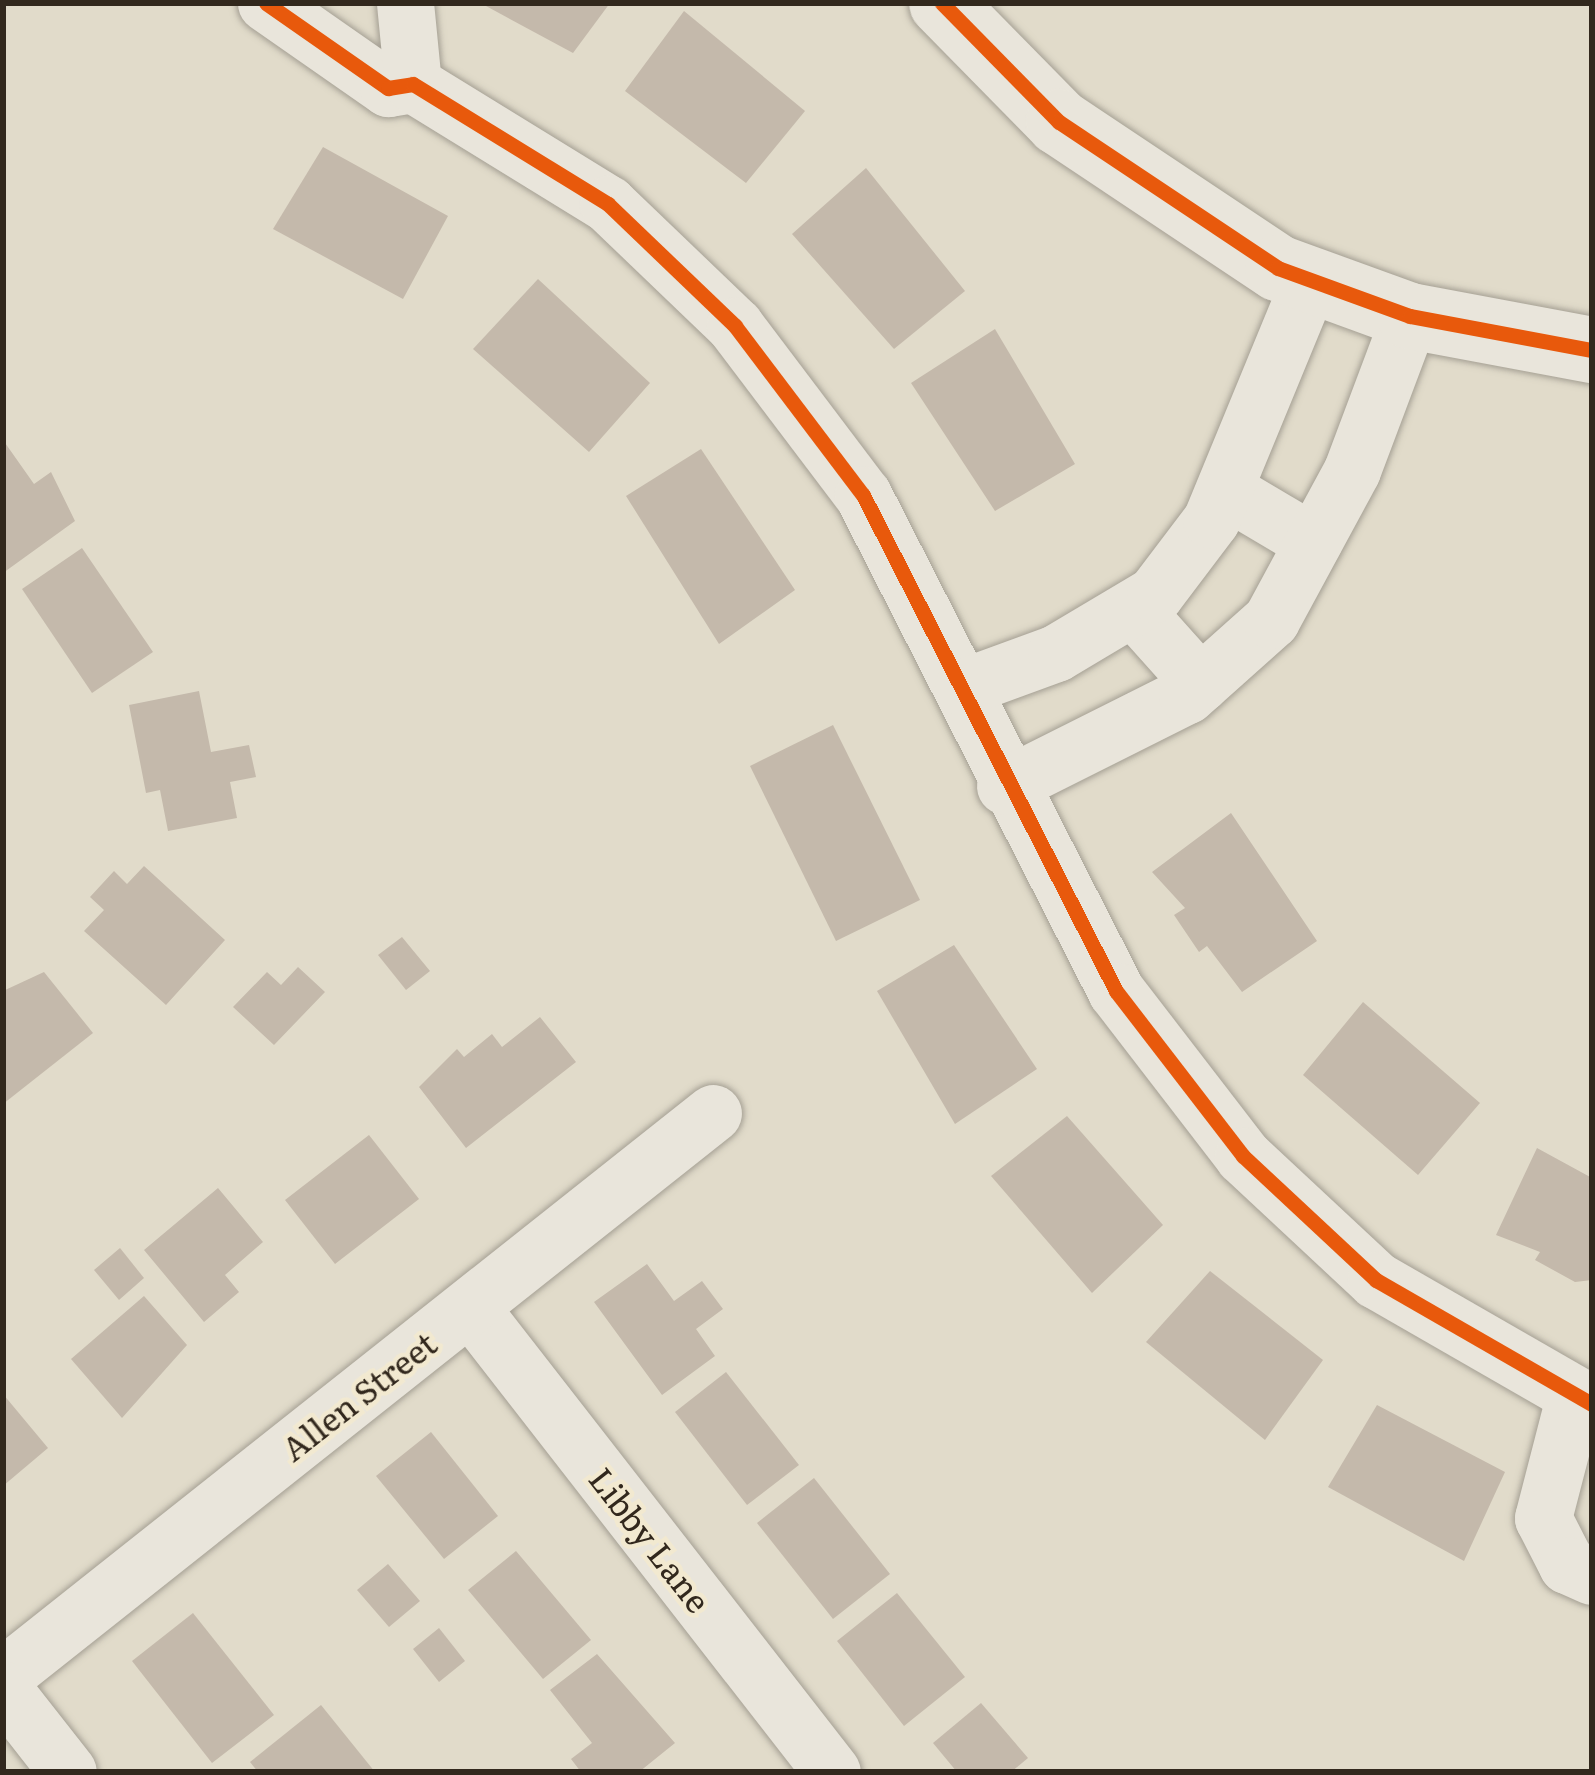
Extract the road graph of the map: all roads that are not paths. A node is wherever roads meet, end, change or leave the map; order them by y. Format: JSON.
{"nodes":[{"id":1,"x":266,"y":3,"type":"edge"},
{"id":2,"x":405,"y":3,"type":"edge"},
{"id":3,"x":942,"y":3,"type":"edge"},
{"id":4,"x":413,"y":84,"type":"junction"},
{"id":5,"x":1309,"y":282,"type":"junction"},
{"id":6,"x":1410,"y":316,"type":"junction"},
{"id":7,"x":1592,"y":350,"type":"edge"},
{"id":8,"x":1225,"y":490,"type":"junction"},
{"id":9,"x":1313,"y":542,"type":"junction"},
{"id":10,"x":1133,"y":608,"type":"junction"},
{"id":11,"x":1200,"y":683,"type":"junction"},
{"id":12,"x":963,"y":687,"type":"junction"},
{"id":13,"x":1005,"y":786,"type":"junction"},
{"id":14,"x":713,"y":1113,"type":"dead end"},
{"id":15,"x":470,"y":1306,"type":"junction"},
{"id":16,"x":1583,"y":1403,"type":"edge"},
{"id":17,"x":1592,"y":1576,"type":"edge"},
{"id":18,"x":3,"y":1676,"type":"edge"},
{"id":19,"x":3,"y":1690,"type":"edge"},
{"id":20,"x":68,"y":1772,"type":"edge"},
{"id":21,"x":832,"y":1772,"type":"edge"}],
"edges":[{"from":1,"to":4,"type":"street"},
{"from":2,"to":4,"type":"street"},
{"from":3,"to":5,"type":"street"},
{"from":4,"to":12,"type":"street"},
{"from":5,"to":6,"type":"street"},
{"from":5,"to":8,"type":"street"},
{"from":6,"to":7,"type":"street"},
{"from":6,"to":9,"type":"street"},
{"from":8,"to":9,"type":"street"},
{"from":8,"to":10,"type":"street"},
{"from":9,"to":11,"type":"street"},
{"from":10,"to":11,"type":"street"},
{"from":10,"to":12,"type":"street"},
{"from":11,"to":13,"type":"street"},
{"from":12,"to":13,"type":"street"},
{"from":13,"to":16,"type":"street"},
{"from":14,"to":15,"type":"street","name":"Allen Street"},
{"from":15,"to":18,"type":"street","name":"Allen Street"},
{"from":15,"to":21,"type":"street","name":"Libby Lane"},
{"from":16,"to":17,"type":"street"},
{"from":19,"to":20,"type":"street"}]}
